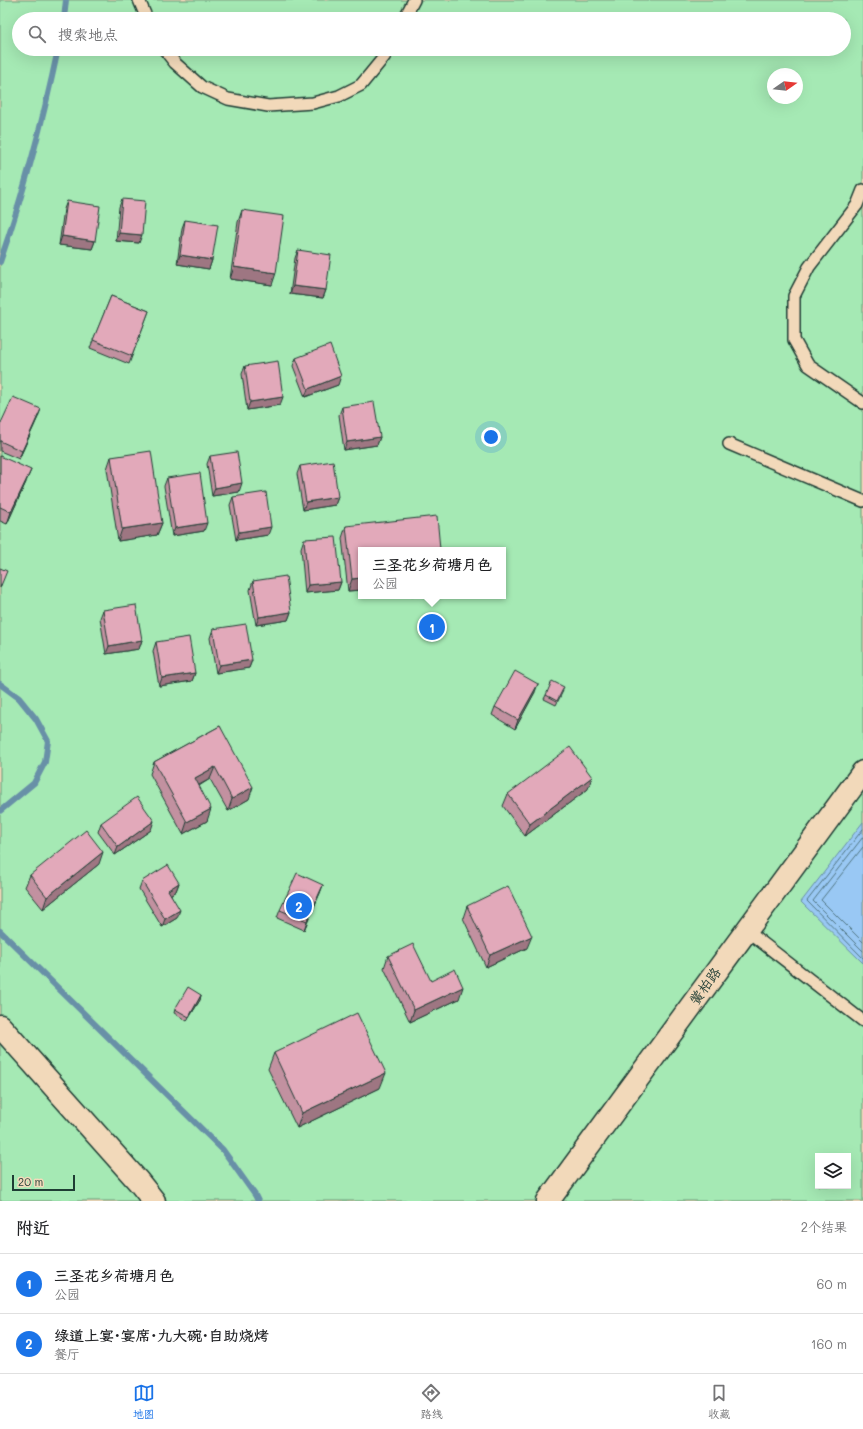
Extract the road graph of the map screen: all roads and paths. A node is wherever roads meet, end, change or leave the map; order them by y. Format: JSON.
{"nodes":[{"id":1,"x":138,"y":0,"type":"edge"},
{"id":2,"x":414,"y":0,"type":"edge"},
{"id":3,"x":144,"y":12,"type":"edge"},
{"id":4,"x":408,"y":12,"type":"edge"},
{"id":5,"x":170,"y":56,"type":"edge"},
{"id":6,"x":385,"y":56,"type":"edge"},
{"id":7,"x":863,"y":190,"type":"edge"},
{"id":8,"x":863,"y":403,"type":"edge"},
{"id":9,"x":729,"y":444,"type":"dead end"},
{"id":10,"x":863,"y":501,"type":"edge"},
{"id":11,"x":863,"y":772,"type":"edge"},
{"id":12,"x":746,"y":930,"type":"junction"},
{"id":13,"x":863,"y":1021,"type":"edge"},
{"id":14,"x":0,"y":1026,"type":"edge"},
{"id":15,"x":154,"y":1201,"type":"edge"},
{"id":16,"x":548,"y":1201,"type":"edge"}],
"edges":[{"from":1,"to":3,"type":"lane"},
{"from":2,"to":4,"type":"lane"},
{"from":5,"to":6,"type":"lane"},
{"from":7,"to":8,"type":"lane"},
{"from":9,"to":10,"type":"lane"},
{"from":11,"to":12,"type":"street","name":"黉柏路"},
{"from":12,"to":13,"type":"lane"},
{"from":12,"to":16,"type":"street","name":"黉柏路"},
{"from":14,"to":15,"type":"street"}]}
